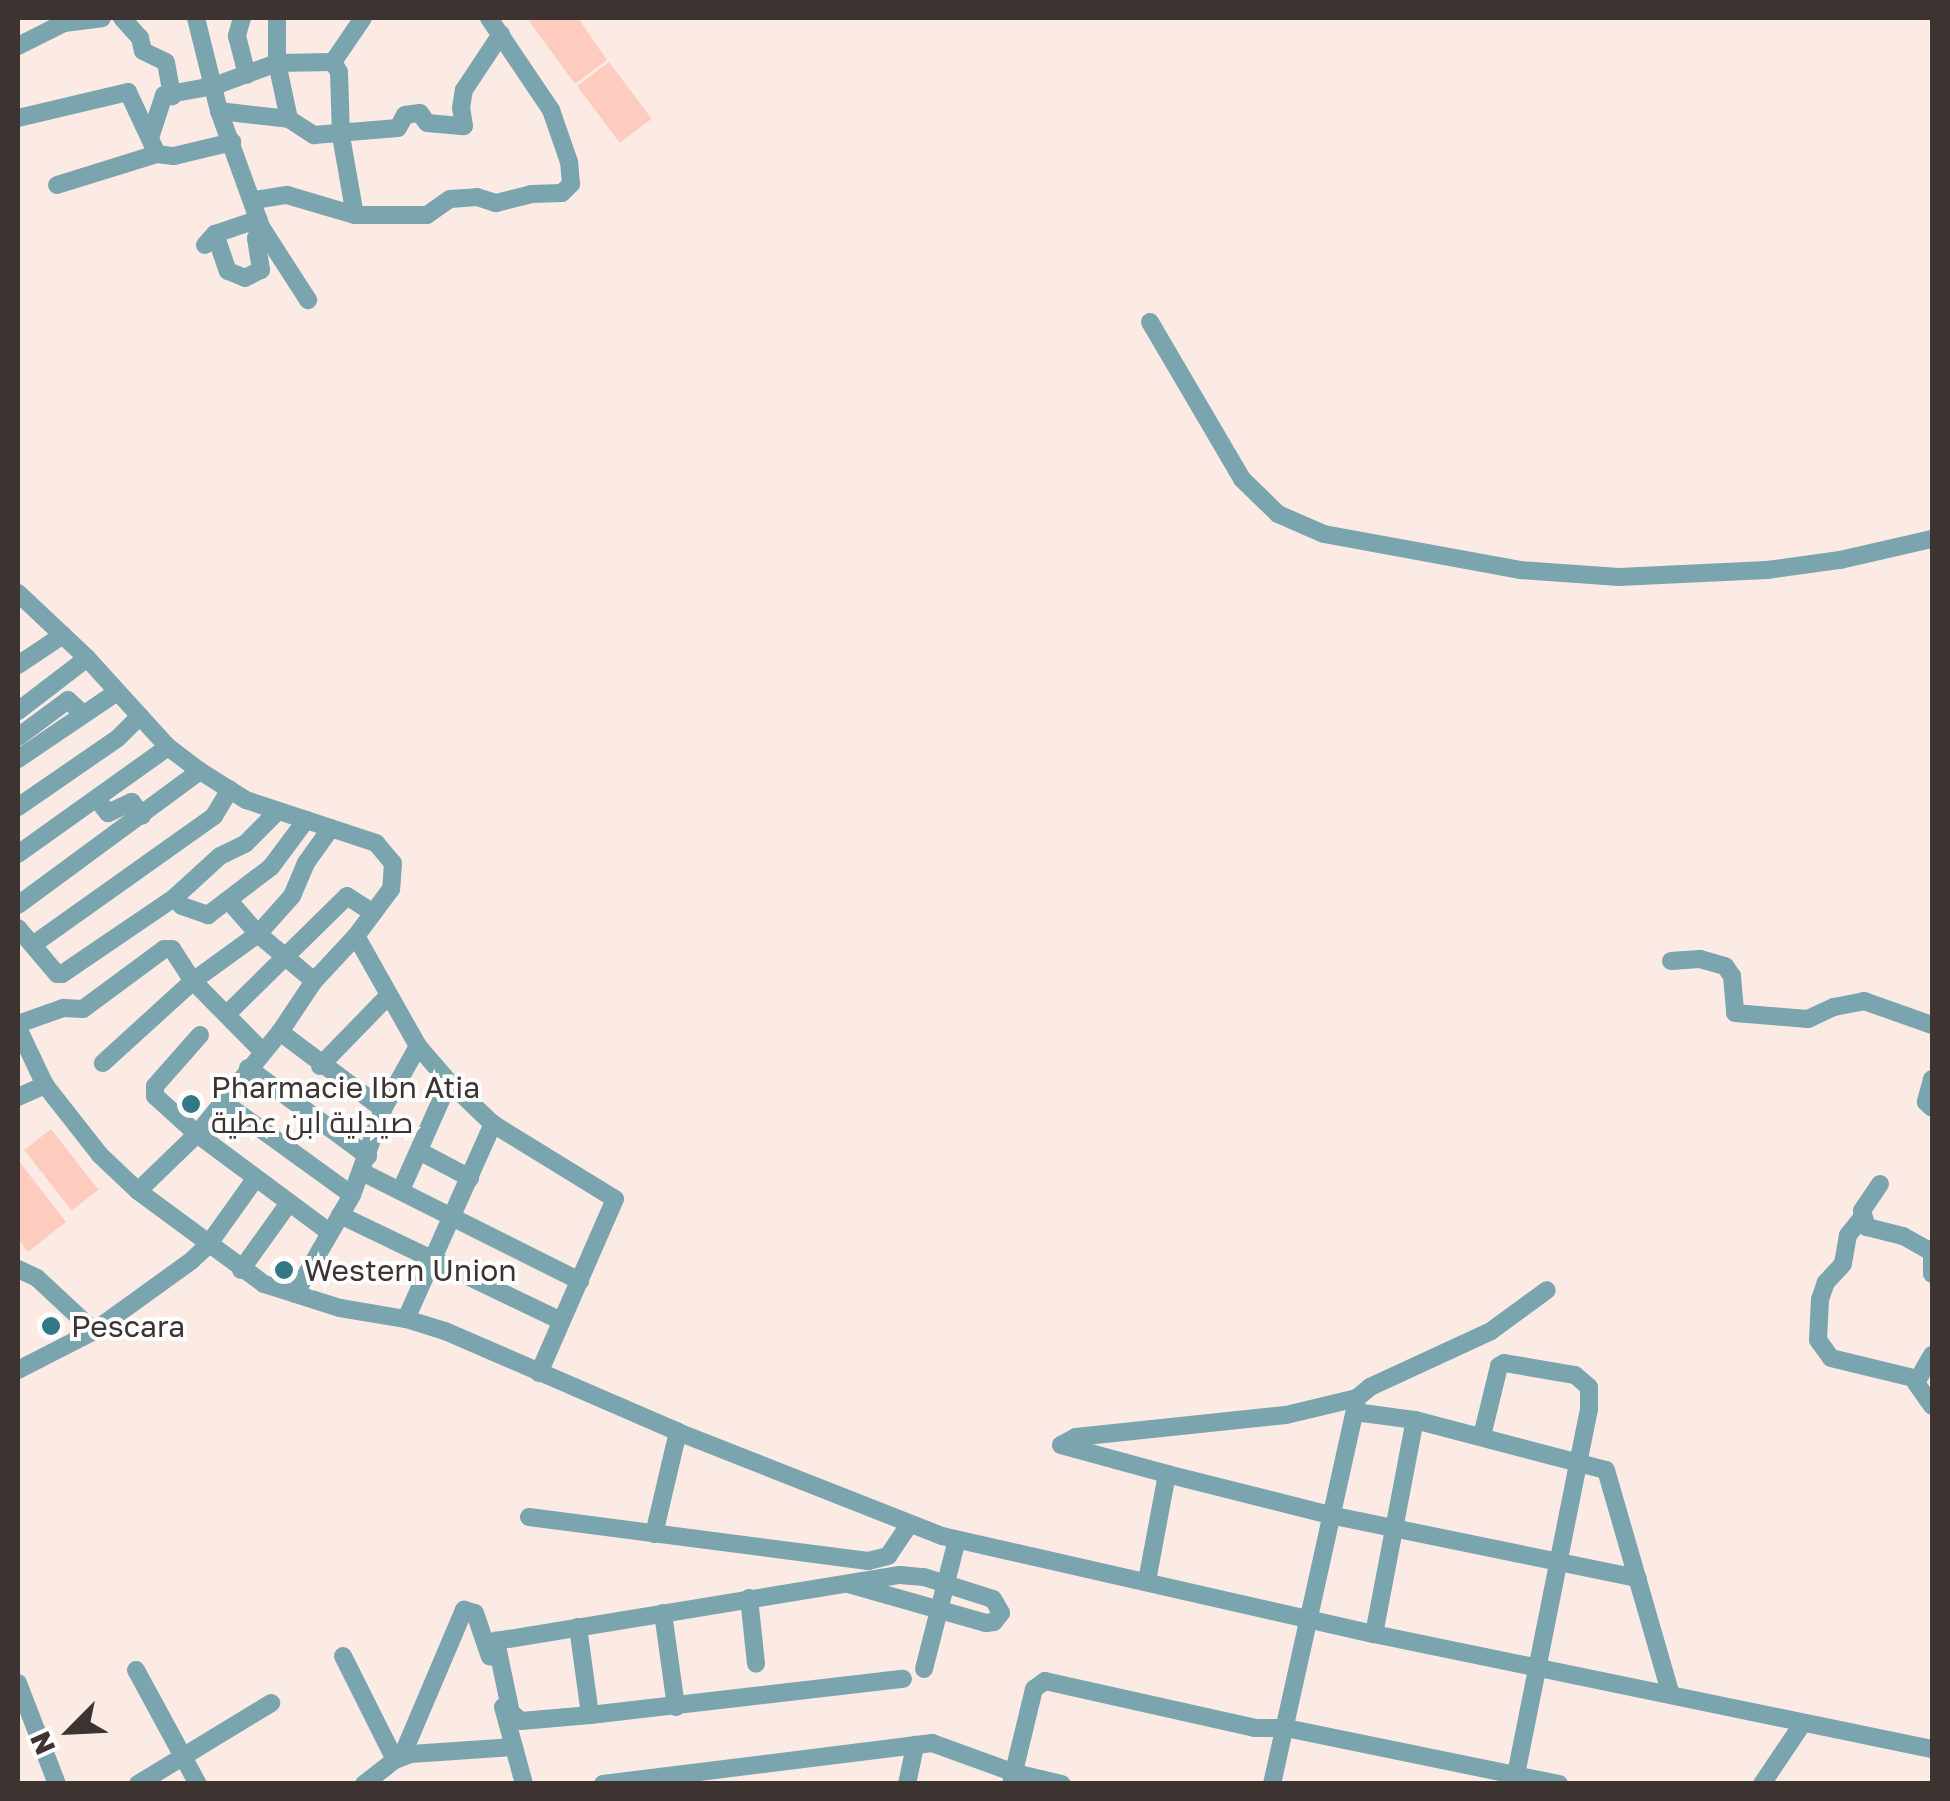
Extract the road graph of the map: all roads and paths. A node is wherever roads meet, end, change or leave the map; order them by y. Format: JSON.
{"nodes":[{"id":1,"x":102,"y":18,"type":"edge"},
{"id":2,"x":122,"y":18,"type":"edge"},
{"id":3,"x":196,"y":18,"type":"edge"},
{"id":4,"x":242,"y":18,"type":"edge"},
{"id":5,"x":277,"y":18,"type":"edge"},
{"id":6,"x":362,"y":18,"type":"edge"},
{"id":7,"x":489,"y":18,"type":"edge"},
{"id":8,"x":63,"y":20,"type":"edge"},
{"id":9,"x":501,"y":34,"type":"junction"},
{"id":10,"x":18,"y":46,"type":"edge"},
{"id":11,"x":334,"y":62,"type":"junction"},
{"id":12,"x":277,"y":63,"type":"junction"},
{"id":13,"x":247,"y":75,"type":"junction"},
{"id":14,"x":214,"y":86,"type":"junction"},
{"id":15,"x":172,"y":96,"type":"junction"},
{"id":16,"x":219,"y":110,"type":"junction"},
{"id":17,"x":18,"y":118,"type":"edge"},
{"id":18,"x":289,"y":119,"type":"junction"},
{"id":19,"x":150,"y":135,"type":"junction"},
{"id":20,"x":341,"y":136,"type":"junction"},
{"id":21,"x":232,"y":142,"type":"junction"},
{"id":22,"x":157,"y":154,"type":"junction"},
{"id":23,"x":57,"y":185,"type":"dead end"},
{"id":24,"x":254,"y":200,"type":"junction"},
{"id":25,"x":355,"y":215,"type":"junction"},
{"id":26,"x":260,"y":223,"type":"junction"},
{"id":27,"x":308,"y":300,"type":"dead end"},
{"id":28,"x":1150,"y":322,"type":"dead end"},
{"id":29,"x":1932,"y":539,"type":"edge"},
{"id":30,"x":18,"y":593,"type":"edge"},
{"id":31,"x":62,"y":635,"type":"junction"},
{"id":32,"x":87,"y":658,"type":"junction"},
{"id":33,"x":18,"y":665,"type":"edge"},
{"id":34,"x":117,"y":692,"type":"junction"},
{"id":35,"x":18,"y":711,"type":"edge"},
{"id":36,"x":83,"y":714,"type":"junction"},
{"id":37,"x":140,"y":716,"type":"junction"},
{"id":38,"x":18,"y":737,"type":"edge"},
{"id":39,"x":168,"y":746,"type":"junction"},
{"id":40,"x":18,"y":759,"type":"edge"},
{"id":41,"x":200,"y":772,"type":"junction"},
{"id":42,"x":230,"y":790,"type":"junction"},
{"id":43,"x":97,"y":799,"type":"junction"},
{"id":44,"x":18,"y":808,"type":"edge"},
{"id":45,"x":276,"y":812,"type":"junction"},
{"id":46,"x":142,"y":816,"type":"junction"},
{"id":47,"x":306,"y":820,"type":"junction"},
{"id":48,"x":331,"y":828,"type":"junction"},
{"id":49,"x":18,"y":854,"type":"edge"},
{"id":50,"x":174,"y":898,"type":"junction"},
{"id":51,"x":230,"y":902,"type":"junction"},
{"id":52,"x":18,"y":905,"type":"edge"},
{"id":53,"x":374,"y":914,"type":"junction"},
{"id":54,"x":18,"y":928,"type":"edge"},
{"id":55,"x":258,"y":934,"type":"junction"},
{"id":56,"x":356,"y":936,"type":"junction"},
{"id":57,"x":34,"y":944,"type":"junction"},
{"id":58,"x":287,"y":958,"type":"junction"},
{"id":59,"x":1671,"y":961,"type":"dead end"},
{"id":60,"x":194,"y":981,"type":"junction"},
{"id":61,"x":314,"y":981,"type":"junction"},
{"id":62,"x":388,"y":996,"type":"junction"},
{"id":63,"x":226,"y":1014,"type":"junction"},
{"id":64,"x":1932,"y":1025,"type":"edge"},
{"id":65,"x":18,"y":1026,"type":"edge"},
{"id":66,"x":280,"y":1032,"type":"junction"},
{"id":67,"x":200,"y":1035,"type":"dead end"},
{"id":68,"x":418,"y":1046,"type":"junction"},
{"id":69,"x":262,"y":1051,"type":"junction"},
{"id":70,"x":103,"y":1063,"type":"dead end"},
{"id":71,"x":320,"y":1066,"type":"junction"},
{"id":72,"x":248,"y":1068,"type":"junction"},
{"id":73,"x":1932,"y":1079,"type":"edge"},
{"id":74,"x":448,"y":1082,"type":"junction"},
{"id":75,"x":45,"y":1084,"type":"junction"},
{"id":76,"x":18,"y":1097,"type":"edge"},
{"id":77,"x":222,"y":1101,"type":"junction"},
{"id":78,"x":1932,"y":1108,"type":"edge"},
{"id":79,"x":383,"y":1110,"type":"junction"},
{"id":80,"x":493,"y":1124,"type":"junction"},
{"id":81,"x":197,"y":1134,"type":"junction"},
{"id":82,"x":419,"y":1151,"type":"junction"},
{"id":83,"x":365,"y":1164,"type":"junction"},
{"id":84,"x":470,"y":1178,"type":"junction"},
{"id":85,"x":255,"y":1179,"type":"junction"},
{"id":86,"x":1880,"y":1184,"type":"dead end"},
{"id":87,"x":400,"y":1190,"type":"junction"},
{"id":88,"x":138,"y":1191,"type":"junction"},
{"id":89,"x":352,"y":1195,"type":"junction"},
{"id":90,"x":288,"y":1203,"type":"junction"},
{"id":91,"x":340,"y":1216,"type":"junction"},
{"id":92,"x":452,"y":1217,"type":"junction"},
{"id":93,"x":1861,"y":1219,"type":"junction"},
{"id":94,"x":329,"y":1232,"type":"junction"},
{"id":95,"x":208,"y":1245,"type":"junction"},
{"id":96,"x":1931,"y":1250,"type":"edge"},
{"id":97,"x":431,"y":1257,"type":"junction"},
{"id":98,"x":18,"y":1269,"type":"edge"},
{"id":99,"x":242,"y":1270,"type":"junction"},
{"id":100,"x":1932,"y":1274,"type":"edge"},
{"id":101,"x":580,"y":1281,"type":"junction"},
{"id":102,"x":1547,"y":1290,"type":"dead end"},
{"id":103,"x":295,"y":1294,"type":"junction"},
{"id":104,"x":406,"y":1319,"type":"junction"},
{"id":105,"x":561,"y":1320,"type":"junction"},
{"id":106,"x":94,"y":1330,"type":"junction"},
{"id":107,"x":1932,"y":1355,"type":"edge"},
{"id":108,"x":18,"y":1370,"type":"edge"},
{"id":109,"x":540,"y":1373,"type":"junction"},
{"id":110,"x":1917,"y":1380,"type":"junction"},
{"id":111,"x":1356,"y":1405,"type":"junction"},
{"id":112,"x":1932,"y":1406,"type":"edge"},
{"id":113,"x":1414,"y":1420,"type":"junction"},
{"id":114,"x":678,"y":1432,"type":"junction"},
{"id":115,"x":1482,"y":1436,"type":"junction"},
{"id":116,"x":1579,"y":1462,"type":"junction"},
{"id":117,"x":1167,"y":1474,"type":"junction"},
{"id":118,"x":1330,"y":1514,"type":"junction"},
{"id":119,"x":529,"y":1517,"type":"dead end"},
{"id":120,"x":908,"y":1526,"type":"junction"},
{"id":121,"x":1394,"y":1528,"type":"junction"},
{"id":122,"x":654,"y":1534,"type":"junction"},
{"id":123,"x":957,"y":1540,"type":"junction"},
{"id":124,"x":1556,"y":1562,"type":"junction"},
{"id":125,"x":1638,"y":1578,"type":"junction"},
{"id":126,"x":1148,"y":1581,"type":"junction"},
{"id":127,"x":848,"y":1584,"type":"junction"},
{"id":128,"x":946,"y":1586,"type":"junction"},
{"id":129,"x":749,"y":1598,"type":"junction"},
{"id":130,"x":663,"y":1613,"type":"junction"},
{"id":131,"x":939,"y":1614,"type":"junction"},
{"id":132,"x":1308,"y":1616,"type":"junction"},
{"id":133,"x":578,"y":1627,"type":"junction"},
{"id":134,"x":1374,"y":1634,"type":"junction"},
{"id":135,"x":343,"y":1656,"type":"dead end"},
{"id":136,"x":756,"y":1664,"type":"dead end"},
{"id":137,"x":1535,"y":1665,"type":"junction"},
{"id":138,"x":924,"y":1669,"type":"dead end"},
{"id":139,"x":136,"y":1670,"type":"dead end"},
{"id":140,"x":903,"y":1679,"type":"dead end"},
{"id":141,"x":18,"y":1684,"type":"edge"},
{"id":142,"x":1670,"y":1694,"type":"junction"},
{"id":143,"x":271,"y":1703,"type":"dead end"},
{"id":144,"x":676,"y":1707,"type":"junction"},
{"id":145,"x":590,"y":1714,"type":"junction"},
{"id":146,"x":1803,"y":1723,"type":"junction"},
{"id":147,"x":1286,"y":1728,"type":"junction"},
{"id":148,"x":38,"y":1736,"type":"junction"},
{"id":149,"x":18,"y":1744,"type":"edge"},
{"id":150,"x":915,"y":1745,"type":"junction"},
{"id":151,"x":514,"y":1748,"type":"junction"},
{"id":152,"x":1932,"y":1750,"type":"edge"},
{"id":153,"x":185,"y":1758,"type":"junction"},
{"id":154,"x":395,"y":1767,"type":"edge"},
{"id":155,"x":1013,"y":1778,"type":"edge"},
{"id":156,"x":1515,"y":1779,"type":"edge"},
{"id":157,"x":57,"y":1784,"type":"edge"},
{"id":158,"x":138,"y":1784,"type":"edge"},
{"id":159,"x":198,"y":1784,"type":"edge"},
{"id":160,"x":364,"y":1784,"type":"edge"},
{"id":161,"x":524,"y":1784,"type":"edge"},
{"id":162,"x":602,"y":1784,"type":"edge"},
{"id":163,"x":907,"y":1784,"type":"edge"},
{"id":164,"x":1062,"y":1784,"type":"edge"},
{"id":165,"x":1272,"y":1784,"type":"edge"},
{"id":166,"x":1559,"y":1784,"type":"edge"},
{"id":167,"x":1762,"y":1784,"type":"edge"}],
"edges":[{"from":1,"to":8,"type":"street"},
{"from":2,"to":15,"type":"street"},
{"from":3,"to":14,"type":"street"},
{"from":4,"to":13,"type":"street"},
{"from":5,"to":12,"type":"street"},
{"from":6,"to":11,"type":"street"},
{"from":7,"to":9,"type":"street"},
{"from":8,"to":10,"type":"street"},
{"from":9,"to":20,"type":"street"},
{"from":9,"to":25,"type":"street"},
{"from":11,"to":12,"type":"street"},
{"from":11,"to":20,"type":"street"},
{"from":12,"to":13,"type":"street"},
{"from":12,"to":18,"type":"street"},
{"from":13,"to":14,"type":"street"},
{"from":14,"to":15,"type":"street"},
{"from":14,"to":16,"type":"street"},
{"from":15,"to":19,"type":"street"},
{"from":16,"to":18,"type":"street"},
{"from":16,"to":21,"type":"street"},
{"from":17,"to":19,"type":"street"},
{"from":18,"to":20,"type":"street"},
{"from":19,"to":22,"type":"street"},
{"from":20,"to":25,"type":"street"},
{"from":21,"to":22,"type":"street"},
{"from":21,"to":24,"type":"street"},
{"from":22,"to":23,"type":"street"},
{"from":24,"to":25,"type":"street"},
{"from":24,"to":26,"type":"street"},
{"from":26,"to":26,"type":"street"},
{"from":26,"to":27,"type":"street"},
{"from":28,"to":29,"type":"street"},
{"from":30,"to":31,"type":"street"},
{"from":31,"to":32,"type":"street"},
{"from":31,"to":33,"type":"street"},
{"from":32,"to":34,"type":"street"},
{"from":32,"to":35,"type":"street"},
{"from":34,"to":36,"type":"street"},
{"from":34,"to":37,"type":"street"},
{"from":36,"to":38,"type":"street"},
{"from":36,"to":40,"type":"street"},
{"from":37,"to":39,"type":"street"},
{"from":37,"to":44,"type":"street"},
{"from":39,"to":41,"type":"street"},
{"from":39,"to":43,"type":"street"},
{"from":41,"to":42,"type":"street"},
{"from":41,"to":46,"type":"street"},
{"from":42,"to":45,"type":"street"},
{"from":42,"to":57,"type":"street"},
{"from":43,"to":46,"type":"street"},
{"from":43,"to":49,"type":"street"},
{"from":45,"to":47,"type":"street"},
{"from":45,"to":50,"type":"street"},
{"from":46,"to":52,"type":"street"},
{"from":47,"to":48,"type":"street"},
{"from":47,"to":51,"type":"street"},
{"from":48,"to":53,"type":"street"},
{"from":48,"to":55,"type":"street"},
{"from":50,"to":51,"type":"street"},
{"from":50,"to":57,"type":"street"},
{"from":51,"to":55,"type":"street"},
{"from":53,"to":56,"type":"street"},
{"from":53,"to":58,"type":"street"},
{"from":54,"to":57,"type":"street"},
{"from":55,"to":58,"type":"street"},
{"from":55,"to":60,"type":"street"},
{"from":56,"to":61,"type":"street"},
{"from":56,"to":62,"type":"street"},
{"from":58,"to":61,"type":"street"},
{"from":58,"to":63,"type":"street"},
{"from":59,"to":64,"type":"street"},
{"from":60,"to":63,"type":"street"},
{"from":60,"to":65,"type":"street"},
{"from":60,"to":70,"type":"street"},
{"from":61,"to":66,"type":"street"},
{"from":62,"to":68,"type":"street"},
{"from":62,"to":71,"type":"street"},
{"from":63,"to":69,"type":"street"},
{"from":65,"to":75,"type":"street"},
{"from":66,"to":69,"type":"street"},
{"from":66,"to":71,"type":"street"},
{"from":67,"to":81,"type":"street"},
{"from":68,"to":74,"type":"street"},
{"from":68,"to":79,"type":"street"},
{"from":69,"to":72,"type":"street"},
{"from":71,"to":79,"type":"street"},
{"from":72,"to":77,"type":"street"},
{"from":72,"to":83,"type":"street"},
{"from":73,"to":78,"type":"street"},
{"from":74,"to":80,"type":"street"},
{"from":74,"to":82,"type":"street"},
{"from":75,"to":76,"type":"street"},
{"from":75,"to":88,"type":"street"},
{"from":77,"to":81,"type":"street"},
{"from":77,"to":89,"type":"street"},
{"from":79,"to":83,"type":"street"},
{"from":80,"to":84,"type":"street"},
{"from":80,"to":101,"type":"street"},
{"from":81,"to":85,"type":"street"},
{"from":81,"to":88,"type":"street"},
{"from":82,"to":84,"type":"street"},
{"from":82,"to":87,"type":"street"},
{"from":83,"to":87,"type":"street"},
{"from":83,"to":89,"type":"street"},
{"from":84,"to":92,"type":"street"},
{"from":85,"to":90,"type":"street"},
{"from":85,"to":95,"type":"street"},
{"from":86,"to":93,"type":"street"},
{"from":87,"to":92,"type":"street"},
{"from":88,"to":95,"type":"street"},
{"from":89,"to":91,"type":"street"},
{"from":90,"to":94,"type":"street"},
{"from":90,"to":99,"type":"street"},
{"from":91,"to":94,"type":"street"},
{"from":91,"to":97,"type":"street"},
{"from":92,"to":97,"type":"street"},
{"from":92,"to":101,"type":"street"},
{"from":93,"to":96,"type":"street"},
{"from":93,"to":110,"type":"street"},
{"from":94,"to":103,"type":"street"},
{"from":95,"to":99,"type":"street"},
{"from":95,"to":106,"type":"street"},
{"from":96,"to":100,"type":"street"},
{"from":97,"to":104,"type":"street"},
{"from":97,"to":105,"type":"street"},
{"from":98,"to":106,"type":"street"},
{"from":99,"to":103,"type":"street"},
{"from":101,"to":105,"type":"street"},
{"from":102,"to":111,"type":"street"},
{"from":103,"to":104,"type":"street"},
{"from":104,"to":109,"type":"street"},
{"from":105,"to":109,"type":"street"},
{"from":106,"to":108,"type":"street"},
{"from":107,"to":110,"type":"street"},
{"from":109,"to":114,"type":"street"},
{"from":110,"to":112,"type":"street"},
{"from":111,"to":113,"type":"street"},
{"from":111,"to":117,"type":"street"},
{"from":111,"to":118,"type":"street"},
{"from":113,"to":115,"type":"street"},
{"from":113,"to":121,"type":"street"},
{"from":114,"to":120,"type":"street"},
{"from":114,"to":122,"type":"street"},
{"from":115,"to":116,"type":"street"},
{"from":115,"to":116,"type":"street"},
{"from":116,"to":124,"type":"street"},
{"from":116,"to":125,"type":"street"},
{"from":117,"to":118,"type":"street"},
{"from":117,"to":126,"type":"street"},
{"from":118,"to":121,"type":"street"},
{"from":118,"to":132,"type":"street"},
{"from":119,"to":122,"type":"street"},
{"from":120,"to":122,"type":"street"},
{"from":120,"to":123,"type":"street"},
{"from":121,"to":124,"type":"street"},
{"from":121,"to":134,"type":"street"},
{"from":123,"to":126,"type":"street"},
{"from":123,"to":128,"type":"street"},
{"from":124,"to":125,"type":"street"},
{"from":124,"to":137,"type":"street"},
{"from":125,"to":142,"type":"street"},
{"from":126,"to":132,"type":"street"},
{"from":127,"to":128,"type":"street"},
{"from":127,"to":129,"type":"street"},
{"from":127,"to":131,"type":"street"},
{"from":128,"to":131,"type":"street"},
{"from":128,"to":131,"type":"street"},
{"from":129,"to":130,"type":"street"},
{"from":129,"to":136,"type":"street"},
{"from":130,"to":133,"type":"street"},
{"from":130,"to":144,"type":"street"},
{"from":131,"to":138,"type":"street"},
{"from":132,"to":134,"type":"street"},
{"from":132,"to":147,"type":"street"},
{"from":133,"to":145,"type":"street"},
{"from":133,"to":145,"type":"street"},
{"from":134,"to":137,"type":"street"},
{"from":135,"to":154,"type":"street"},
{"from":137,"to":142,"type":"street"},
{"from":137,"to":156,"type":"street"},
{"from":139,"to":153,"type":"street"},
{"from":140,"to":144,"type":"street"},
{"from":141,"to":148,"type":"street"},
{"from":142,"to":146,"type":"street"},
{"from":143,"to":153,"type":"street"},
{"from":144,"to":145,"type":"street"},
{"from":146,"to":152,"type":"street"},
{"from":146,"to":167,"type":"street"},
{"from":147,"to":155,"type":"street"},
{"from":147,"to":156,"type":"street"},
{"from":147,"to":165,"type":"street"},
{"from":148,"to":149,"type":"street"},
{"from":148,"to":157,"type":"street"},
{"from":150,"to":155,"type":"street"},
{"from":150,"to":162,"type":"street"},
{"from":150,"to":163,"type":"street"},
{"from":151,"to":154,"type":"street"},
{"from":151,"to":154,"type":"street"},
{"from":151,"to":161,"type":"street"},
{"from":153,"to":158,"type":"street"},
{"from":153,"to":159,"type":"street"},
{"from":154,"to":160,"type":"street"},
{"from":155,"to":164,"type":"street"},
{"from":156,"to":166,"type":"street"}]}
